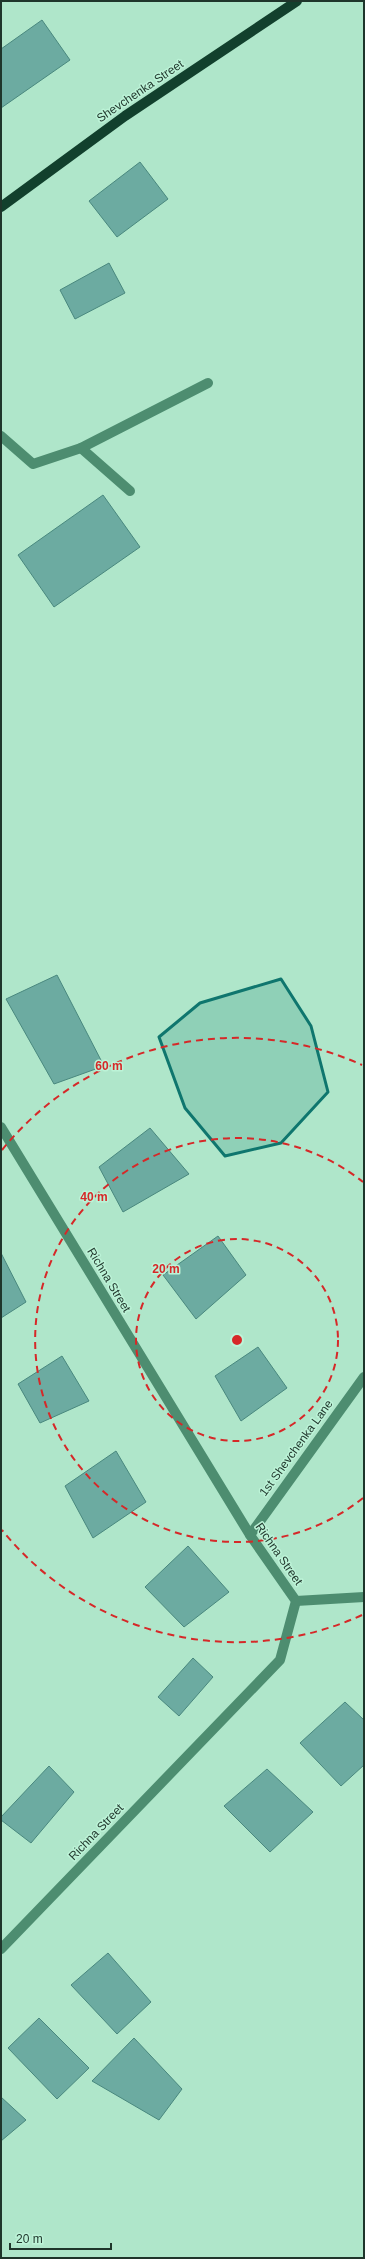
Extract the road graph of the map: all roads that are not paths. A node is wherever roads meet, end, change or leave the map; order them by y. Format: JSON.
{"nodes":[{"id":1,"x":297,"y":1,"type":"edge"},
{"id":2,"x":1,"y":207,"type":"edge"},
{"id":3,"x":208,"y":383,"type":"dead end"},
{"id":4,"x":1,"y":436,"type":"edge"},
{"id":5,"x":81,"y":448,"type":"junction"},
{"id":6,"x":130,"y":491,"type":"dead end"},
{"id":7,"x":1,"y":1127,"type":"edge"},
{"id":8,"x":364,"y":1377,"type":"edge"},
{"id":9,"x":250,"y":1535,"type":"junction"},
{"id":10,"x":364,"y":1597,"type":"edge"},
{"id":11,"x":296,"y":1601,"type":"junction"},
{"id":12,"x":1,"y":1949,"type":"edge"}],
"edges":[{"from":1,"to":2,"type":"main road","name":"Shevchenka Street"},
{"from":3,"to":5,"type":"street"},
{"from":4,"to":5,"type":"street"},
{"from":5,"to":6,"type":"street"},
{"from":7,"to":9,"type":"street","name":"Richna Street"},
{"from":8,"to":9,"type":"street","name":"1st Shevchenka Lane"},
{"from":9,"to":11,"type":"street","name":"Richna Street"},
{"from":10,"to":11,"type":"street"},
{"from":11,"to":12,"type":"street","name":"Richna Street"}]}
